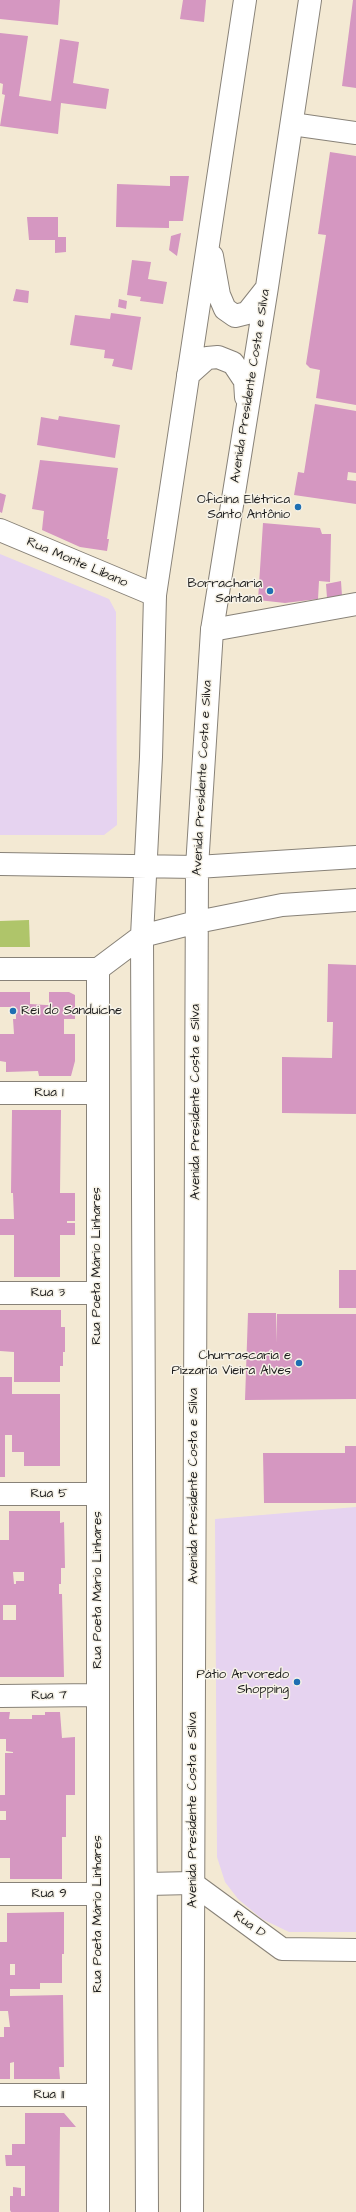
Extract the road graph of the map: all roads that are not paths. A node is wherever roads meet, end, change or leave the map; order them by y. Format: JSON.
{"nodes":[{"id":1,"x":245,"y":0,"type":"edge"},
{"id":2,"x":310,"y":0,"type":"edge"},
{"id":3,"x":292,"y":124,"type":"junction"},
{"id":4,"x":356,"y":133,"type":"edge"},
{"id":5,"x":209,"y":238,"type":"junction"},
{"id":6,"x":267,"y":287,"type":"junction"},
{"id":7,"x":188,"y":375,"type":"junction"},
{"id":8,"x":246,"y":414,"type":"junction"},
{"id":9,"x":0,"y":530,"type":"edge"},
{"id":10,"x":155,"y":595,"type":"junction"},
{"id":11,"x":356,"y":604,"type":"edge"},
{"id":12,"x":212,"y":630,"type":"junction"},
{"id":13,"x":356,"y":857,"type":"edge"},
{"id":14,"x":0,"y":864,"type":"edge"},
{"id":15,"x":146,"y":865,"type":"junction"},
{"id":16,"x":197,"y":867,"type":"junction"},
{"id":17,"x":356,"y":900,"type":"edge"},
{"id":18,"x":197,"y":922,"type":"junction"},
{"id":19,"x":142,"y":936,"type":"junction"},
{"id":20,"x":98,"y":969,"type":"junction"},
{"id":21,"x":0,"y":970,"type":"edge"},
{"id":22,"x":0,"y":1093,"type":"edge"},
{"id":23,"x":98,"y":1093,"type":"junction"},
{"id":24,"x":0,"y":1293,"type":"edge"},
{"id":25,"x":97,"y":1293,"type":"junction"},
{"id":26,"x":0,"y":1494,"type":"edge"},
{"id":27,"x":98,"y":1494,"type":"junction"},
{"id":28,"x":98,"y":1695,"type":"junction"},
{"id":29,"x":0,"y":1696,"type":"edge"},
{"id":30,"x":192,"y":1883,"type":"junction"},
{"id":31,"x":147,"y":1884,"type":"junction"},
{"id":32,"x":0,"y":1894,"type":"edge"},
{"id":33,"x":98,"y":1894,"type":"junction"},
{"id":34,"x":356,"y":1950,"type":"edge"},
{"id":35,"x":0,"y":2095,"type":"edge"},
{"id":36,"x":98,"y":2095,"type":"junction"},
{"id":37,"x":98,"y":2212,"type":"edge"},
{"id":38,"x":147,"y":2212,"type":"edge"},
{"id":39,"x":192,"y":2212,"type":"edge"}],
"edges":[{"from":1,"to":5,"type":"main road"},
{"from":2,"to":3,"type":"main road","name":"Avenida Presidente Costa e Silva"},
{"from":3,"to":4,"type":"main road"},
{"from":3,"to":6,"type":"main road","name":"Avenida Presidente Costa e Silva"},
{"from":5,"to":6,"type":"main road"},
{"from":5,"to":7,"type":"main road"},
{"from":6,"to":8,"type":"main road","name":"Avenida Presidente Costa e Silva"},
{"from":7,"to":8,"type":"main road"},
{"from":7,"to":10,"type":"main road"},
{"from":8,"to":12,"type":"main road","name":"Avenida Presidente Costa e Silva"},
{"from":9,"to":10,"type":"main road","name":"Rua Monte Líbano"},
{"from":10,"to":15,"type":"main road"},
{"from":11,"to":12,"type":"main road"},
{"from":12,"to":16,"type":"main road","name":"Avenida Presidente Costa e Silva"},
{"from":13,"to":16,"type":"main road"},
{"from":14,"to":15,"type":"main road"},
{"from":15,"to":16,"type":"main road"},
{"from":15,"to":19,"type":"main road"},
{"from":16,"to":18,"type":"main road","name":"Avenida Presidente Costa e Silva"},
{"from":17,"to":18,"type":"main road"},
{"from":18,"to":19,"type":"main road"},
{"from":18,"to":30,"type":"main road","name":"Avenida Presidente Costa e Silva"},
{"from":19,"to":20,"type":"main road"},
{"from":19,"to":31,"type":"main road"},
{"from":20,"to":21,"type":"main road"},
{"from":20,"to":23,"type":"main road","name":"Rua Poeta Mário Linhares"},
{"from":22,"to":23,"type":"main road","name":"Rua 1"},
{"from":23,"to":25,"type":"main road","name":"Rua Poeta Mário Linhares"},
{"from":24,"to":25,"type":"main road","name":"Rua 3"},
{"from":25,"to":27,"type":"main road","name":"Rua Poeta Mário Linhares"},
{"from":26,"to":27,"type":"main road","name":"Rua 5"},
{"from":27,"to":28,"type":"main road","name":"Rua Poeta Mário Linhares"},
{"from":28,"to":29,"type":"main road","name":"Rua 7"},
{"from":28,"to":33,"type":"main road","name":"Rua Poeta Mário Linhares"},
{"from":30,"to":31,"type":"main road"},
{"from":30,"to":34,"type":"main road","name":"Rua D"},
{"from":30,"to":39,"type":"main road","name":"Avenida Presidente Costa e Silva"},
{"from":31,"to":38,"type":"main road"},
{"from":32,"to":33,"type":"main road","name":"Rua 9"},
{"from":33,"to":36,"type":"main road","name":"Rua Poeta Mário Linhares"},
{"from":35,"to":36,"type":"main road","name":"Rua 11"},
{"from":36,"to":37,"type":"main road","name":"Rua Poeta Mário Linhares"}]}
